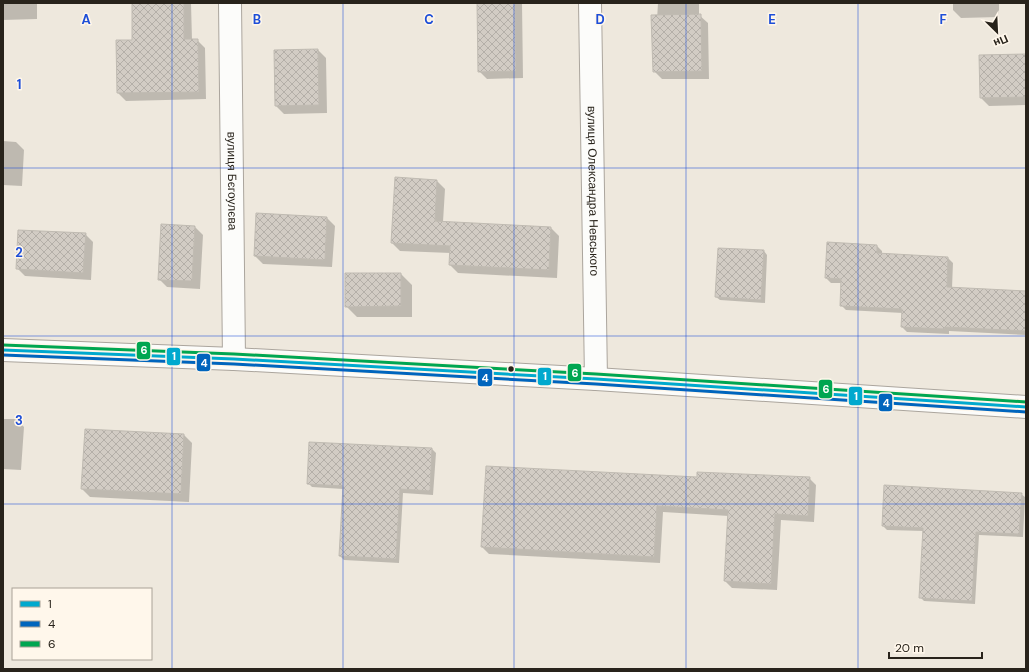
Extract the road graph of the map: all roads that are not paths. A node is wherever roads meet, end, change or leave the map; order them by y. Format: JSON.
{"nodes":[{"id":1,"x":230,"y":3,"type":"edge"},
{"id":2,"x":590,"y":3,"type":"edge"},
{"id":3,"x":3,"y":350,"type":"edge"},
{"id":4,"x":234,"y":359,"type":"junction"},
{"id":5,"x":596,"y":379,"type":"junction"},
{"id":6,"x":1026,"y":407,"type":"edge"}],
"edges":[{"from":1,"to":4,"type":"street","name":"вулиця Бєгоулєва"},
{"from":2,"to":5,"type":"street","name":"вулиця Олександра Невського"},
{"from":3,"to":4,"type":"street"},
{"from":4,"to":5,"type":"street"},
{"from":5,"to":6,"type":"street"}]}
